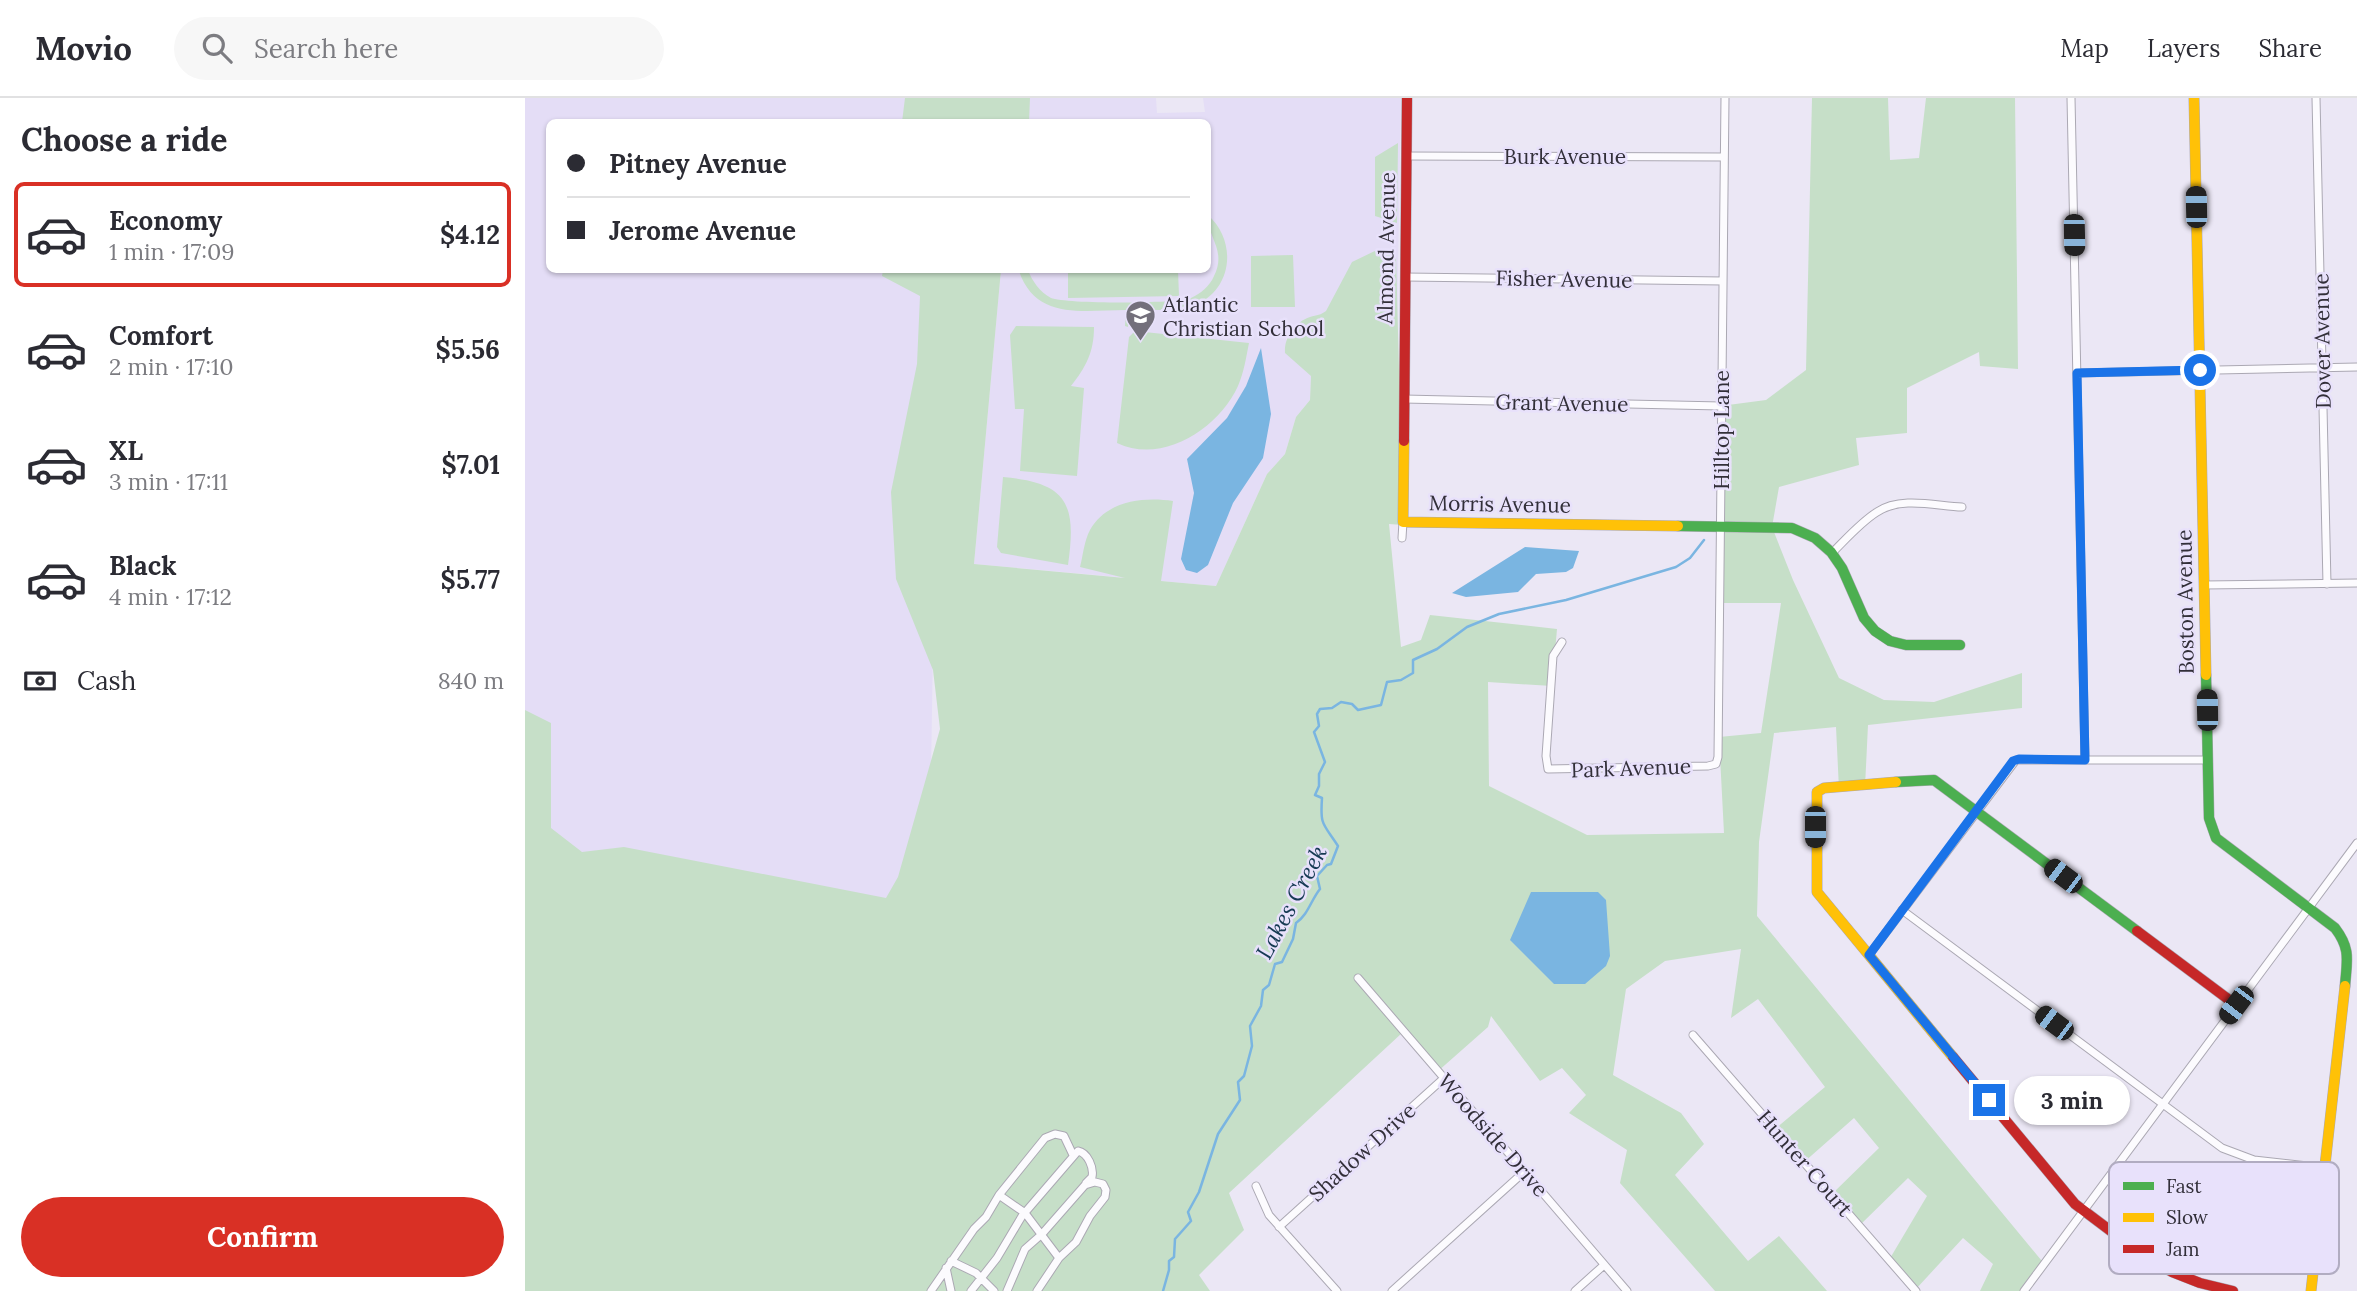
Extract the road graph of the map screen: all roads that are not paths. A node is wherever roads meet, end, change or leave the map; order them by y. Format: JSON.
{"nodes":[{"id":1,"x":1407,"y":98,"type":"edge"},
{"id":2,"x":1725,"y":98,"type":"edge"},
{"id":3,"x":2071,"y":98,"type":"edge"},
{"id":4,"x":2194,"y":98,"type":"edge"},
{"id":5,"x":2316,"y":98,"type":"edge"},
{"id":6,"x":1406,"y":156,"type":"junction"},
{"id":7,"x":1724,"y":157,"type":"junction"},
{"id":8,"x":1405,"y":277,"type":"junction"},
{"id":9,"x":1723,"y":281,"type":"junction"},
{"id":10,"x":2357,"y":367,"type":"edge"},
{"id":11,"x":2322,"y":368,"type":"junction"},
{"id":12,"x":2200,"y":370,"type":"junction"},
{"id":13,"x":2077,"y":373,"type":"junction"},
{"id":14,"x":1404,"y":399,"type":"junction"},
{"id":15,"x":1721,"y":406,"type":"junction"},
{"id":16,"x":1962,"y":507,"type":"dead end"},
{"id":17,"x":1403,"y":522,"type":"junction"},
{"id":18,"x":1721,"y":526,"type":"junction"},
{"id":19,"x":1402,"y":538,"type":"dead end"},
{"id":20,"x":1833,"y":552,"type":"junction"},
{"id":21,"x":2357,"y":583,"type":"edge"},
{"id":22,"x":2327,"y":584,"type":"junction"},
{"id":23,"x":2204,"y":586,"type":"junction"},
{"id":24,"x":1562,"y":642,"type":"dead end"},
{"id":25,"x":1960,"y":645,"type":"dead end"},
{"id":26,"x":2085,"y":760,"type":"junction"},
{"id":27,"x":2208,"y":761,"type":"junction"},
{"id":28,"x":1717,"y":762,"type":"joint"},
{"id":29,"x":1976,"y":811,"type":"junction"},
{"id":30,"x":2357,"y":843,"type":"edge"},
{"id":31,"x":2309,"y":907,"type":"junction"},
{"id":32,"x":1902,"y":909,"type":"junction"},
{"id":33,"x":1869,"y":955,"type":"junction"},
{"id":34,"x":1358,"y":978,"type":"dead end"},
{"id":35,"x":2236,"y":1005,"type":"junction"},
{"id":36,"x":1693,"y":1035,"type":"dead end"},
{"id":37,"x":1444,"y":1078,"type":"junction"},
{"id":38,"x":2162,"y":1104,"type":"junction"},
{"id":39,"x":1073,"y":1155,"type":"junction"},
{"id":40,"x":2119,"y":1162,"type":"edge"},
{"id":41,"x":2270,"y":1162,"type":"edge"},
{"id":42,"x":2326,"y":1162,"type":"edge"},
{"id":43,"x":1525,"y":1171,"type":"junction"},
{"id":44,"x":2109,"y":1176,"type":"edge"},
{"id":45,"x":1085,"y":1185,"type":"junction"},
{"id":46,"x":1256,"y":1186,"type":"dead end"},
{"id":47,"x":999,"y":1195,"type":"junction"},
{"id":48,"x":2083,"y":1211,"type":"junction"},
{"id":49,"x":1025,"y":1213,"type":"junction"},
{"id":50,"x":1279,"y":1227,"type":"junction"},
{"id":51,"x":2109,"y":1230,"type":"edge"},
{"id":52,"x":1042,"y":1234,"type":"junction"},
{"id":53,"x":1059,"y":1258,"type":"junction"},
{"id":54,"x":951,"y":1261,"type":"junction"},
{"id":55,"x":1604,"y":1265,"type":"junction"},
{"id":56,"x":946,"y":1268,"type":"junction"},
{"id":57,"x":2177,"y":1274,"type":"edge"},
{"id":58,"x":982,"y":1278,"type":"junction"},
{"id":59,"x":931,"y":1291,"type":"edge"},
{"id":60,"x":951,"y":1291,"type":"edge"},
{"id":61,"x":971,"y":1291,"type":"edge"},
{"id":62,"x":994,"y":1291,"type":"edge"},
{"id":63,"x":1007,"y":1291,"type":"edge"},
{"id":64,"x":1037,"y":1291,"type":"edge"},
{"id":65,"x":1337,"y":1291,"type":"edge"},
{"id":66,"x":1392,"y":1291,"type":"edge"},
{"id":67,"x":1575,"y":1291,"type":"edge"},
{"id":68,"x":1627,"y":1291,"type":"edge"},
{"id":69,"x":1916,"y":1291,"type":"edge"},
{"id":70,"x":2024,"y":1291,"type":"edge"},
{"id":71,"x":2233,"y":1291,"type":"edge"}],
"edges":[{"from":1,"to":6,"type":"street","name":"Almond Avenue"},
{"from":2,"to":7,"type":"street","name":"Hilltop Lane"},
{"from":3,"to":13,"type":"street"},
{"from":4,"to":12,"type":"street","name":"Boston Avenue"},
{"from":5,"to":11,"type":"street","name":"Dover Avenue"},
{"from":6,"to":7,"type":"street","name":"Burk Avenue"},
{"from":6,"to":8,"type":"street","name":"Almond Avenue"},
{"from":7,"to":9,"type":"street","name":"Hilltop Lane"},
{"from":8,"to":9,"type":"street","name":"Fisher Avenue"},
{"from":8,"to":14,"type":"street","name":"Almond Avenue"},
{"from":9,"to":15,"type":"street","name":"Hilltop Lane"},
{"from":10,"to":11,"type":"street"},
{"from":11,"to":12,"type":"street"},
{"from":11,"to":22,"type":"street","name":"Dover Avenue"},
{"from":12,"to":13,"type":"street"},
{"from":12,"to":23,"type":"street","name":"Boston Avenue"},
{"from":13,"to":26,"type":"street"},
{"from":14,"to":15,"type":"street","name":"Grant Avenue"},
{"from":14,"to":17,"type":"street","name":"Morris Avenue"},
{"from":15,"to":18,"type":"street","name":"Hilltop Lane"},
{"from":16,"to":20,"type":"street"},
{"from":17,"to":18,"type":"street","name":"Morris Avenue"},
{"from":17,"to":19,"type":"street"},
{"from":18,"to":20,"type":"street","name":"Morris Avenue"},
{"from":18,"to":28,"type":"street","name":"Hilltop Lane"},
{"from":20,"to":25,"type":"street"},
{"from":21,"to":22,"type":"street"},
{"from":22,"to":23,"type":"street"},
{"from":23,"to":27,"type":"street","name":"Boston Avenue"},
{"from":24,"to":28,"type":"street","name":"Park Avenue"},
{"from":26,"to":27,"type":"street"},
{"from":26,"to":29,"type":"street"},
{"from":27,"to":31,"type":"street","name":"Boston Avenue"},
{"from":29,"to":32,"type":"street"},
{"from":29,"to":33,"type":"street"},
{"from":29,"to":35,"type":"street"},
{"from":30,"to":31,"type":"street"},
{"from":31,"to":35,"type":"street"},
{"from":31,"to":42,"type":"street","name":"Boston Avenue"},
{"from":32,"to":33,"type":"street"},
{"from":32,"to":38,"type":"street"},
{"from":33,"to":48,"type":"street"},
{"from":34,"to":37,"type":"street","name":"Woodside Drive"},
{"from":35,"to":38,"type":"street"},
{"from":36,"to":69,"type":"street","name":"Hunter Court"},
{"from":37,"to":43,"type":"street","name":"Woodside Drive"},
{"from":37,"to":50,"type":"street","name":"Shadow Drive"},
{"from":38,"to":40,"type":"street"},
{"from":38,"to":41,"type":"street"},
{"from":39,"to":45,"type":"street"},
{"from":39,"to":47,"type":"street"},
{"from":39,"to":49,"type":"street"},
{"from":43,"to":55,"type":"street","name":"Woodside Drive"},
{"from":43,"to":66,"type":"street"},
{"from":44,"to":48,"type":"street"},
{"from":45,"to":52,"type":"street"},
{"from":45,"to":53,"type":"street"},
{"from":46,"to":50,"type":"street"},
{"from":47,"to":49,"type":"street"},
{"from":47,"to":54,"type":"street"},
{"from":48,"to":51,"type":"street"},
{"from":48,"to":70,"type":"street"},
{"from":49,"to":52,"type":"street"},
{"from":49,"to":58,"type":"street"},
{"from":50,"to":65,"type":"street"},
{"from":52,"to":53,"type":"street"},
{"from":52,"to":63,"type":"street"},
{"from":53,"to":64,"type":"street"},
{"from":54,"to":56,"type":"street"},
{"from":54,"to":58,"type":"street"},
{"from":55,"to":67,"type":"street"},
{"from":55,"to":68,"type":"street","name":"Woodside Drive"},
{"from":56,"to":59,"type":"street"},
{"from":56,"to":60,"type":"street"},
{"from":57,"to":71,"type":"street"},
{"from":58,"to":61,"type":"street"},
{"from":58,"to":62,"type":"street"}]}
